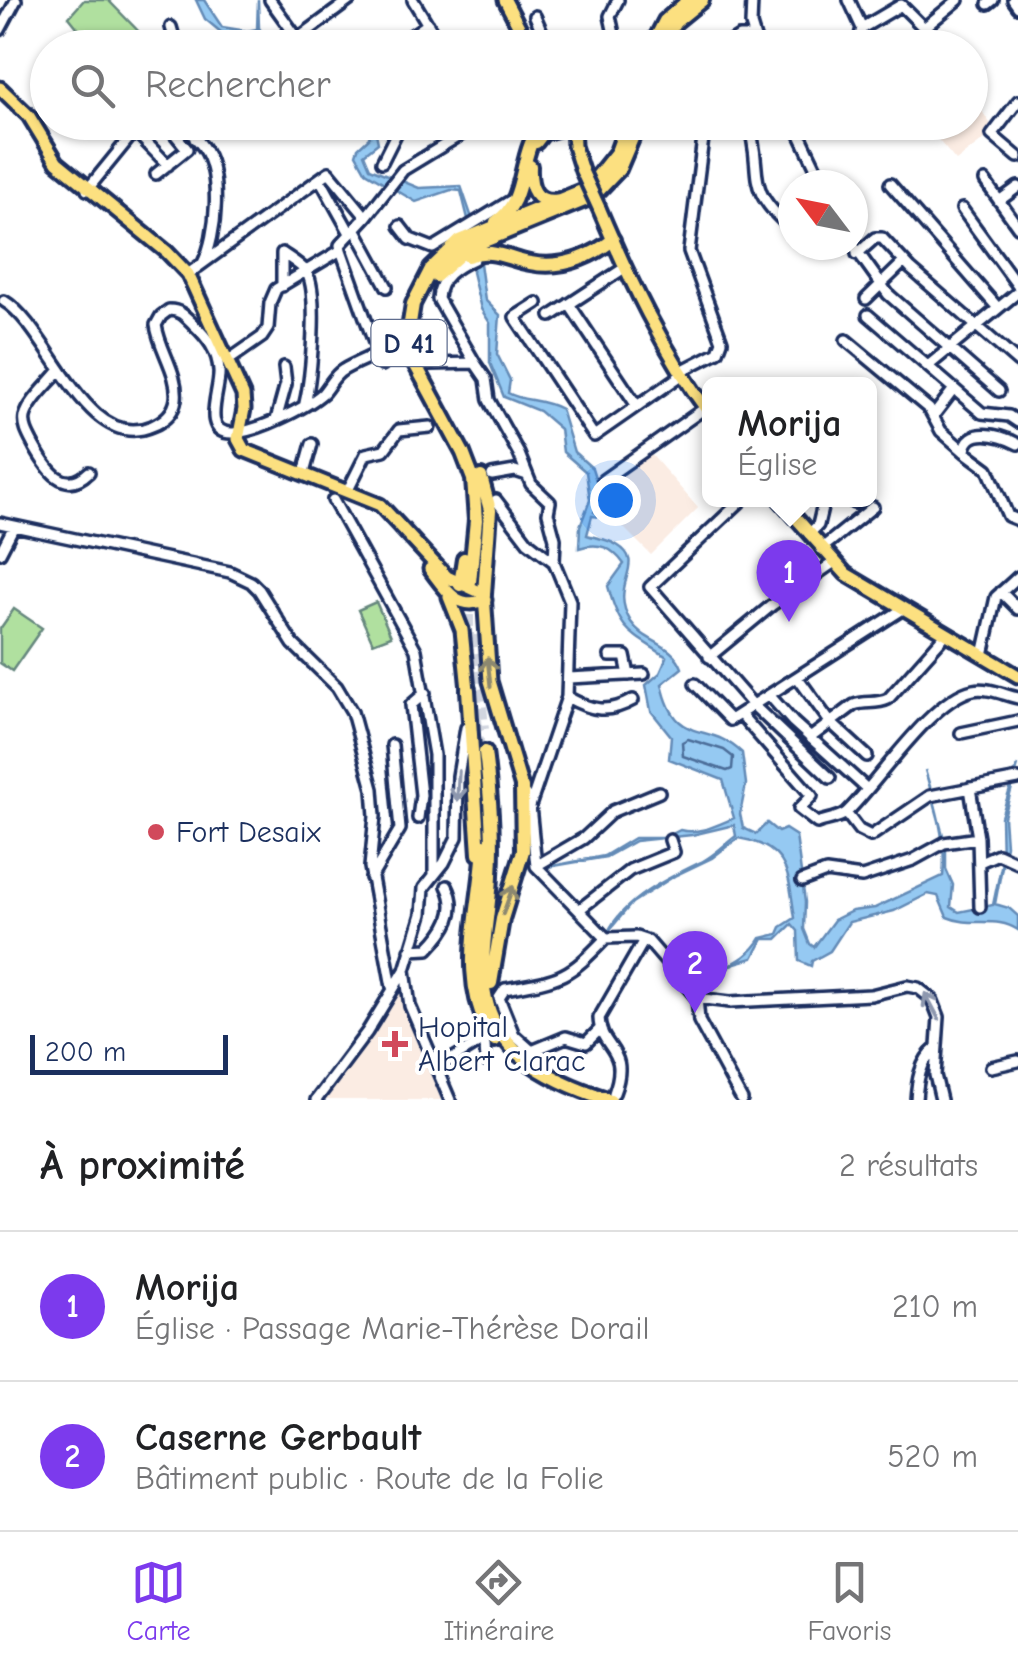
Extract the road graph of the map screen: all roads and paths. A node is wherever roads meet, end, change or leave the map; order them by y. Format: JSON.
{"nodes":[{"id":1,"x":16,"y":0,"type":"edge"},
{"id":2,"x":270,"y":0,"type":"edge"},
{"id":3,"x":350,"y":0,"type":"edge"},
{"id":4,"x":414,"y":0,"type":"edge"},
{"id":5,"x":505,"y":0,"type":"edge"},
{"id":6,"x":618,"y":0,"type":"edge"},
{"id":7,"x":689,"y":0,"type":"edge"},
{"id":8,"x":702,"y":0,"type":"edge"},
{"id":9,"x":752,"y":0,"type":"edge"},
{"id":10,"x":850,"y":0,"type":"edge"},
{"id":11,"x":958,"y":0,"type":"edge"},
{"id":12,"x":1013,"y":0,"type":"edge"},
{"id":13,"x":1018,"y":8,"type":"edge"},
{"id":14,"x":534,"y":16,"type":"dead end"},
{"id":15,"x":428,"y":24,"type":"junction"},
{"id":16,"x":170,"y":27,"type":"dead end"},
{"id":17,"x":862,"y":28,"type":"joint"},
{"id":18,"x":0,"y":30,"type":"edge"},
{"id":19,"x":171,"y":30,"type":"edge"},
{"id":20,"x":292,"y":30,"type":"edge"},
{"id":21,"x":310,"y":30,"type":"edge"},
{"id":22,"x":419,"y":30,"type":"edge"},
{"id":23,"x":432,"y":30,"type":"edge"},
{"id":24,"x":520,"y":30,"type":"edge"},
{"id":25,"x":541,"y":30,"type":"edge"},
{"id":26,"x":613,"y":30,"type":"edge"},
{"id":27,"x":660,"y":30,"type":"edge"},
{"id":28,"x":671,"y":30,"type":"edge"},
{"id":29,"x":754,"y":30,"type":"edge"},
{"id":30,"x":0,"y":88,"type":"edge"},
{"id":31,"x":1018,"y":101,"type":"edge"},
{"id":32,"x":30,"y":118,"type":"edge"},
{"id":33,"x":44,"y":140,"type":"edge"},
{"id":34,"x":127,"y":140,"type":"edge"},
{"id":35,"x":143,"y":140,"type":"edge"},
{"id":36,"x":179,"y":140,"type":"edge"},
{"id":37,"x":196,"y":140,"type":"edge"},
{"id":38,"x":393,"y":140,"type":"edge"},
{"id":39,"x":453,"y":140,"type":"edge"},
{"id":40,"x":532,"y":140,"type":"edge"},
{"id":41,"x":538,"y":140,"type":"edge"},
{"id":42,"x":571,"y":140,"type":"edge"},
{"id":43,"x":621,"y":140,"type":"edge"},
{"id":44,"x":631,"y":140,"type":"edge"},
{"id":45,"x":703,"y":140,"type":"edge"},
{"id":46,"x":751,"y":140,"type":"edge"},
{"id":47,"x":803,"y":140,"type":"edge"},
{"id":48,"x":1018,"y":157,"type":"edge"},
{"id":49,"x":382,"y":162,"type":"dead end"},
{"id":50,"x":168,"y":165,"type":"junction"},
{"id":51,"x":817,"y":170,"type":"edge"},
{"id":52,"x":156,"y":174,"type":"dead end"},
{"id":53,"x":325,"y":176,"type":"junction"},
{"id":54,"x":985,"y":181,"type":"dead end"},
{"id":55,"x":890,"y":184,"type":"dead end"},
{"id":56,"x":1018,"y":187,"type":"edge"},
{"id":57,"x":87,"y":190,"type":"junction"},
{"id":58,"x":532,"y":190,"type":"junction"},
{"id":59,"x":517,"y":194,"type":"junction"},
{"id":60,"x":589,"y":194,"type":"junction"},
{"id":61,"x":999,"y":200,"type":"junction"},
{"id":62,"x":962,"y":209,"type":"dead end"},
{"id":63,"x":560,"y":212,"type":"junction"},
{"id":64,"x":778,"y":216,"type":"edge"},
{"id":65,"x":366,"y":217,"type":"junction"},
{"id":66,"x":400,"y":226,"type":"dead end"},
{"id":67,"x":1018,"y":227,"type":"edge"},
{"id":68,"x":353,"y":231,"type":"junction"},
{"id":69,"x":467,"y":237,"type":"junction"},
{"id":70,"x":612,"y":240,"type":"junction"},
{"id":71,"x":868,"y":242,"type":"edge"},
{"id":72,"x":340,"y":250,"type":"junction"},
{"id":73,"x":516,"y":250,"type":"junction"},
{"id":74,"x":487,"y":254,"type":"junction"},
{"id":75,"x":862,"y":260,"type":"edge"},
{"id":76,"x":542,"y":265,"type":"junction"},
{"id":77,"x":907,"y":265,"type":"junction"},
{"id":78,"x":202,"y":266,"type":"junction"},
{"id":79,"x":443,"y":267,"type":"junction"},
{"id":80,"x":626,"y":267,"type":"junction"},
{"id":81,"x":307,"y":272,"type":"junction"},
{"id":82,"x":188,"y":274,"type":"junction"},
{"id":83,"x":282,"y":286,"type":"junction"},
{"id":84,"x":387,"y":287,"type":"dead end"},
{"id":85,"x":884,"y":289,"type":"junction"},
{"id":86,"x":1018,"y":289,"type":"edge"},
{"id":87,"x":866,"y":299,"type":"dead end"},
{"id":88,"x":1008,"y":300,"type":"junction"},
{"id":89,"x":1,"y":301,"type":"edge"},
{"id":90,"x":536,"y":304,"type":"dead end"},
{"id":91,"x":569,"y":304,"type":"junction"},
{"id":92,"x":998,"y":308,"type":"junction"},
{"id":93,"x":1018,"y":310,"type":"edge"},
{"id":94,"x":868,"y":315,"type":"dead end"},
{"id":95,"x":551,"y":316,"type":"dead end"},
{"id":96,"x":977,"y":326,"type":"junction"},
{"id":97,"x":846,"y":340,"type":"dead end"},
{"id":98,"x":950,"y":348,"type":"junction"},
{"id":99,"x":378,"y":354,"type":"junction"},
{"id":100,"x":229,"y":360,"type":"junction"},
{"id":101,"x":1018,"y":362,"type":"edge"},
{"id":102,"x":475,"y":363,"type":"junction"},
{"id":103,"x":430,"y":364,"type":"dead end"},
{"id":104,"x":382,"y":365,"type":"dead end"},
{"id":105,"x":928,"y":366,"type":"junction"},
{"id":106,"x":284,"y":367,"type":"dead end"},
{"id":107,"x":59,"y":371,"type":"junction"},
{"id":108,"x":682,"y":372,"type":"junction"},
{"id":109,"x":954,"y":389,"type":"junction"},
{"id":110,"x":999,"y":392,"type":"dead end"},
{"id":111,"x":304,"y":403,"type":"junction"},
{"id":112,"x":702,"y":403,"type":"edge"},
{"id":113,"x":637,"y":406,"type":"junction"},
{"id":114,"x":702,"y":414,"type":"edge"},
{"id":115,"x":934,"y":415,"type":"junction"},
{"id":116,"x":276,"y":420,"type":"junction"},
{"id":117,"x":1018,"y":422,"type":"edge"},
{"id":118,"x":430,"y":426,"type":"dead end"},
{"id":119,"x":238,"y":433,"type":"junction"},
{"id":120,"x":312,"y":444,"type":"dead end"},
{"id":121,"x":1018,"y":444,"type":"edge"},
{"id":122,"x":965,"y":452,"type":"junction"},
{"id":123,"x":89,"y":472,"type":"dead end"},
{"id":124,"x":304,"y":473,"type":"junction"},
{"id":125,"x":527,"y":474,"type":"junction"},
{"id":126,"x":487,"y":476,"type":"junction"},
{"id":127,"x":603,"y":480,"type":"dead end"},
{"id":128,"x":348,"y":490,"type":"junction"},
{"id":129,"x":333,"y":500,"type":"dead end"},
{"id":130,"x":496,"y":500,"type":"dead end"},
{"id":131,"x":734,"y":507,"type":"edge"},
{"id":132,"x":786,"y":507,"type":"edge"},
{"id":133,"x":822,"y":507,"type":"edge"},
{"id":134,"x":873,"y":507,"type":"dead end"},
{"id":135,"x":1018,"y":520,"type":"edge"},
{"id":136,"x":0,"y":523,"type":"edge"},
{"id":137,"x":14,"y":526,"type":"junction"},
{"id":138,"x":402,"y":528,"type":"junction"},
{"id":139,"x":809,"y":534,"type":"junction"},
{"id":140,"x":821,"y":549,"type":"junction"},
{"id":141,"x":0,"y":553,"type":"edge"},
{"id":142,"x":554,"y":562,"type":"junction"},
{"id":143,"x":833,"y":563,"type":"junction"},
{"id":144,"x":1018,"y":577,"type":"edge"},
{"id":145,"x":445,"y":588,"type":"junction"},
{"id":146,"x":475,"y":589,"type":"junction"},
{"id":147,"x":1001,"y":592,"type":"junction"},
{"id":148,"x":459,"y":602,"type":"junction"},
{"id":149,"x":903,"y":609,"type":"junction"},
{"id":150,"x":1018,"y":609,"type":"edge"},
{"id":151,"x":485,"y":621,"type":"junction"},
{"id":152,"x":464,"y":626,"type":"junction"},
{"id":153,"x":946,"y":634,"type":"junction"},
{"id":154,"x":464,"y":644,"type":"junction"},
{"id":155,"x":610,"y":656,"type":"dead end"},
{"id":156,"x":709,"y":656,"type":"junction"},
{"id":157,"x":983,"y":656,"type":"junction"},
{"id":158,"x":644,"y":674,"type":"dead end"},
{"id":159,"x":629,"y":675,"type":"junction"},
{"id":160,"x":1018,"y":676,"type":"edge"},
{"id":161,"x":569,"y":678,"type":"junction"},
{"id":162,"x":798,"y":678,"type":"junction"},
{"id":163,"x":696,"y":684,"type":"dead end"},
{"id":164,"x":468,"y":690,"type":"junction"},
{"id":165,"x":425,"y":693,"type":"junction"},
{"id":166,"x":770,"y":696,"type":"junction"},
{"id":167,"x":567,"y":697,"type":"junction"},
{"id":168,"x":1018,"y":698,"type":"edge"},
{"id":169,"x":633,"y":700,"type":"dead end"},
{"id":170,"x":753,"y":705,"type":"junction"},
{"id":171,"x":740,"y":714,"type":"junction"},
{"id":172,"x":830,"y":722,"type":"junction"},
{"id":173,"x":1018,"y":722,"type":"edge"},
{"id":174,"x":962,"y":733,"type":"dead end"},
{"id":175,"x":810,"y":738,"type":"junction"},
{"id":176,"x":392,"y":745,"type":"dead end"},
{"id":177,"x":867,"y":756,"type":"dead end"},
{"id":178,"x":830,"y":778,"type":"dead end"},
{"id":179,"x":1018,"y":779,"type":"edge"},
{"id":180,"x":522,"y":788,"type":"joint"},
{"id":181,"x":866,"y":788,"type":"junction"},
{"id":182,"x":970,"y":788,"type":"junction"},
{"id":183,"x":659,"y":792,"type":"dead end"},
{"id":184,"x":526,"y":812,"type":"junction"},
{"id":185,"x":846,"y":813,"type":"junction"},
{"id":186,"x":418,"y":818,"type":"dead end"},
{"id":187,"x":978,"y":838,"type":"junction"},
{"id":188,"x":670,"y":840,"type":"dead end"},
{"id":189,"x":980,"y":862,"type":"junction"},
{"id":190,"x":1018,"y":863,"type":"edge"},
{"id":191,"x":536,"y":866,"type":"junction"},
{"id":192,"x":434,"y":876,"type":"junction"},
{"id":193,"x":371,"y":878,"type":"junction"},
{"id":194,"x":480,"y":881,"type":"junction"},
{"id":195,"x":802,"y":881,"type":"dead end"},
{"id":196,"x":447,"y":886,"type":"dead end"},
{"id":197,"x":980,"y":906,"type":"dead end"},
{"id":198,"x":580,"y":909,"type":"junction"},
{"id":199,"x":606,"y":938,"type":"junction"},
{"id":200,"x":644,"y":940,"type":"junction"},
{"id":201,"x":410,"y":950,"type":"junction"},
{"id":202,"x":398,"y":971,"type":"junction"},
{"id":203,"x":697,"y":998,"type":"junction"},
{"id":204,"x":498,"y":1030,"type":"junction"},
{"id":205,"x":600,"y":1030,"type":"junction"},
{"id":206,"x":935,"y":1049,"type":"junction"},
{"id":207,"x":486,"y":1061,"type":"dead end"},
{"id":208,"x":1018,"y":1061,"type":"edge"},
{"id":209,"x":991,"y":1067,"type":"dead end"},
{"id":210,"x":437,"y":1068,"type":"junction"},
{"id":211,"x":603,"y":1098,"type":"edge"},
{"id":212,"x":316,"y":1100,"type":"edge"},
{"id":213,"x":450,"y":1100,"type":"edge"},
{"id":214,"x":742,"y":1100,"type":"edge"},
{"id":215,"x":916,"y":1100,"type":"edge"},
{"id":216,"x":940,"y":1100,"type":"edge"}],
"edges":[{"from":1,"to":18,"type":"street"},
{"from":2,"to":20,"type":"street"},
{"from":3,"to":21,"type":"street"},
{"from":4,"to":15,"type":"street"},
{"from":5,"to":24,"type":"main road"},
{"from":6,"to":26,"type":"street"},
{"from":7,"to":27,"type":"highway"},
{"from":8,"to":28,"type":"highway"},
{"from":9,"to":29,"type":"street"},
{"from":10,"to":17,"type":"street"},
{"from":11,"to":17,"type":"street"},
{"from":12,"to":13,"type":"street"},
{"from":14,"to":25,"type":"street"},
{"from":15,"to":22,"type":"street"},
{"from":15,"to":23,"type":"street"},
{"from":16,"to":19,"type":"street"},
{"from":30,"to":32,"type":"main road"},
{"from":31,"to":48,"type":"street"},
{"from":33,"to":57,"type":"main road"},
{"from":34,"to":57,"type":"street"},
{"from":35,"to":50,"type":"street"},
{"from":36,"to":50,"type":"street"},
{"from":37,"to":78,"type":"street"},
{"from":38,"to":49,"type":"street"},
{"from":39,"to":65,"type":"street"},
{"from":40,"to":59,"type":"highway"},
{"from":41,"to":58,"type":"highway"},
{"from":42,"to":60,"type":"main road","bridge":true},
{"from":43,"to":60,"type":"highway"},
{"from":44,"to":60,"type":"highway","number":"D 41"},
{"from":45,"to":108,"type":"street"},
{"from":46,"to":64,"type":"street"},
{"from":47,"to":51,"type":"street"},
{"from":50,"to":52,"type":"street"},
{"from":53,"to":65,"type":"street"},
{"from":53,"to":68,"type":"street"},
{"from":53,"to":78,"type":"street"},
{"from":54,"to":61,"type":"street"},
{"from":55,"to":92,"type":"street"},
{"from":56,"to":61,"type":"street"},
{"from":57,"to":82,"type":"main road"},
{"from":58,"to":59,"type":"street"},
{"from":58,"to":60,"type":"highway"},
{"from":59,"to":66,"type":"street"},
{"from":59,"to":69,"type":"highway"},
{"from":60,"to":63,"type":"highway","number":"D 41"},
{"from":60,"to":69,"type":"highway","number":"D 41"},
{"from":60,"to":70,"type":"main road"},
{"from":61,"to":67,"type":"street"},
{"from":62,"to":86,"type":"street"},
{"from":63,"to":73,"type":"highway"},
{"from":63,"to":79,"type":"highway","number":"D 41"},
{"from":65,"to":68,"type":"street"},
{"from":68,"to":72,"type":"street"},
{"from":68,"to":84,"type":"street"},
{"from":69,"to":146,"type":"highway","number":"D 41"},
{"from":70,"to":76,"type":"highway"},
{"from":70,"to":80,"type":"main road"},
{"from":71,"to":77,"type":"street"},
{"from":72,"to":81,"type":"street"},
{"from":72,"to":99,"type":"street"},
{"from":73,"to":74,"type":"highway"},
{"from":73,"to":76,"type":"highway"},
{"from":74,"to":76,"type":"highway"},
{"from":74,"to":79,"type":"highway"},
{"from":74,"to":102,"type":"street"},
{"from":75,"to":85,"type":"street"},
{"from":77,"to":85,"type":"street"},
{"from":77,"to":96,"type":"street"},
{"from":78,"to":82,"type":"street"},
{"from":79,"to":126,"type":"highway","number":"D 41"},
{"from":80,"to":91,"type":"street"},
{"from":80,"to":108,"type":"main road"},
{"from":81,"to":83,"type":"street"},
{"from":81,"to":83,"type":"street"},
{"from":81,"to":111,"type":"street"},
{"from":82,"to":100,"type":"main road"},
{"from":83,"to":100,"type":"street"},
{"from":85,"to":87,"type":"street"},
{"from":85,"to":98,"type":"street"},
{"from":86,"to":88,"type":"street"},
{"from":88,"to":92,"type":"street"},
{"from":88,"to":93,"type":"street"},
{"from":89,"to":107,"type":"street"},
{"from":90,"to":113,"type":"street"},
{"from":91,"to":95,"type":"street"},
{"from":91,"to":113,"type":"street"},
{"from":92,"to":96,"type":"street"},
{"from":94,"to":105,"type":"street"},
{"from":96,"to":98,"type":"street"},
{"from":96,"to":101,"type":"street"},
{"from":97,"to":115,"type":"street"},
{"from":98,"to":105,"type":"street"},
{"from":98,"to":110,"type":"street"},
{"from":99,"to":104,"type":"street"},
{"from":99,"to":111,"type":"street"},
{"from":100,"to":119,"type":"main road"},
{"from":102,"to":103,"type":"street"},
{"from":102,"to":125,"type":"street"},
{"from":105,"to":109,"type":"street"},
{"from":106,"to":116,"type":"street"},
{"from":107,"to":119,"type":"street"},
{"from":107,"to":123,"type":"street"},
{"from":108,"to":112,"type":"main road"},
{"from":108,"to":113,"type":"street"},
{"from":109,"to":115,"type":"street"},
{"from":109,"to":117,"type":"street"},
{"from":111,"to":116,"type":"street"},
{"from":114,"to":127,"type":"street"},
{"from":115,"to":122,"type":"street"},
{"from":116,"to":119,"type":"street"},
{"from":118,"to":128,"type":"street"},
{"from":119,"to":124,"type":"main road"},
{"from":120,"to":124,"type":"street"},
{"from":121,"to":122,"type":"street"},
{"from":122,"to":135,"type":"street"},
{"from":124,"to":128,"type":"main road"},
{"from":125,"to":126,"type":"street"},
{"from":125,"to":142,"type":"street"},
{"from":126,"to":146,"type":"highway"},
{"from":128,"to":138,"type":"main road"},
{"from":129,"to":165,"type":"street"},
{"from":130,"to":142,"type":"street"},
{"from":131,"to":156,"type":"street"},
{"from":132,"to":139,"type":"main road"},
{"from":133,"to":139,"type":"street"},
{"from":134,"to":140,"type":"street"},
{"from":136,"to":137,"type":"street"},
{"from":137,"to":141,"type":"street"},
{"from":137,"to":193,"type":"street"},
{"from":138,"to":145,"type":"main road"},
{"from":138,"to":146,"type":"main road"},
{"from":139,"to":140,"type":"main road"},
{"from":140,"to":143,"type":"main road"},
{"from":142,"to":161,"type":"street"},
{"from":143,"to":149,"type":"main road"},
{"from":143,"to":156,"type":"street"},
{"from":144,"to":147,"type":"street"},
{"from":145,"to":148,"type":"main road"},
{"from":145,"to":154,"type":"main road"},
{"from":146,"to":148,"type":"main road"},
{"from":146,"to":148,"type":"main road"},
{"from":146,"to":151,"type":"main road"},
{"from":147,"to":150,"type":"street"},
{"from":147,"to":157,"type":"street"},
{"from":148,"to":152,"type":"main road"},
{"from":149,"to":153,"type":"main road"},
{"from":149,"to":162,"type":"street"},
{"from":151,"to":152,"type":"main road"},
{"from":180,"to":151,"type":"main road","one_way":true},
{"from":152,"to":154,"type":"main road"},
{"from":153,"to":157,"type":"main road"},
{"from":153,"to":172,"type":"street"},
{"from":154,"to":164,"type":"main road"},
{"from":155,"to":159,"type":"street"},
{"from":156,"to":170,"type":"street"},
{"from":157,"to":160,"type":"main road"},
{"from":158,"to":159,"type":"street"},
{"from":159,"to":161,"type":"street"},
{"from":161,"to":167,"type":"street"},
{"from":162,"to":166,"type":"street"},
{"from":162,"to":172,"type":"street"},
{"from":163,"to":171,"type":"street"},
{"from":164,"to":192,"type":"street","one_way":true},
{"from":164,"to":194,"type":"highway"},
{"from":165,"to":186,"type":"street"},
{"from":165,"to":192,"type":"street"},
{"from":166,"to":170,"type":"street"},
{"from":166,"to":175,"type":"street"},
{"from":167,"to":169,"type":"street"},
{"from":167,"to":184,"type":"street"},
{"from":168,"to":181,"type":"street"},
{"from":170,"to":171,"type":"street"},
{"from":170,"to":178,"type":"street"},
{"from":171,"to":185,"type":"street"},
{"from":172,"to":175,"type":"street"},
{"from":172,"to":177,"type":"street"},
{"from":173,"to":174,"type":"street"},
{"from":175,"to":181,"type":"street"},
{"from":176,"to":193,"type":"street"},
{"from":179,"to":182,"type":"street"},
{"from":180,"to":184,"type":"highway"},
{"from":181,"to":185,"type":"street"},
{"from":182,"to":185,"type":"street"},
{"from":182,"to":187,"type":"street"},
{"from":183,"to":191,"type":"street"},
{"from":184,"to":191,"type":"street"},
{"from":204,"to":184,"type":"highway","one_way":true},
{"from":187,"to":189,"type":"street"},
{"from":187,"to":195,"type":"street"},
{"from":188,"to":198,"type":"street"},
{"from":189,"to":190,"type":"street"},
{"from":189,"to":197,"type":"street"},
{"from":191,"to":198,"type":"street"},
{"from":192,"to":201,"type":"street"},
{"from":193,"to":202,"type":"street"},
{"from":194,"to":204,"type":"highway"},
{"from":194,"to":211,"type":"highway"},
{"from":196,"to":201,"type":"street"},
{"from":198,"to":199,"type":"street"},
{"from":199,"to":200,"type":"street"},
{"from":199,"to":205,"type":"street"},
{"from":200,"to":203,"type":"street"},
{"from":200,"to":205,"type":"street"},
{"from":201,"to":202,"type":"street"},
{"from":202,"to":210,"type":"street"},
{"from":202,"to":212,"type":"street"},
{"from":206,"to":203,"type":"street","one_way":true},
{"from":203,"to":214,"type":"street"},
{"from":204,"to":211,"type":"highway"},
{"from":205,"to":211,"type":"street"},
{"from":206,"to":215,"type":"street"},
{"from":206,"to":216,"type":"street"},
{"from":207,"to":210,"type":"street"},
{"from":208,"to":209,"type":"street"},
{"from":210,"to":213,"type":"street"}]}
